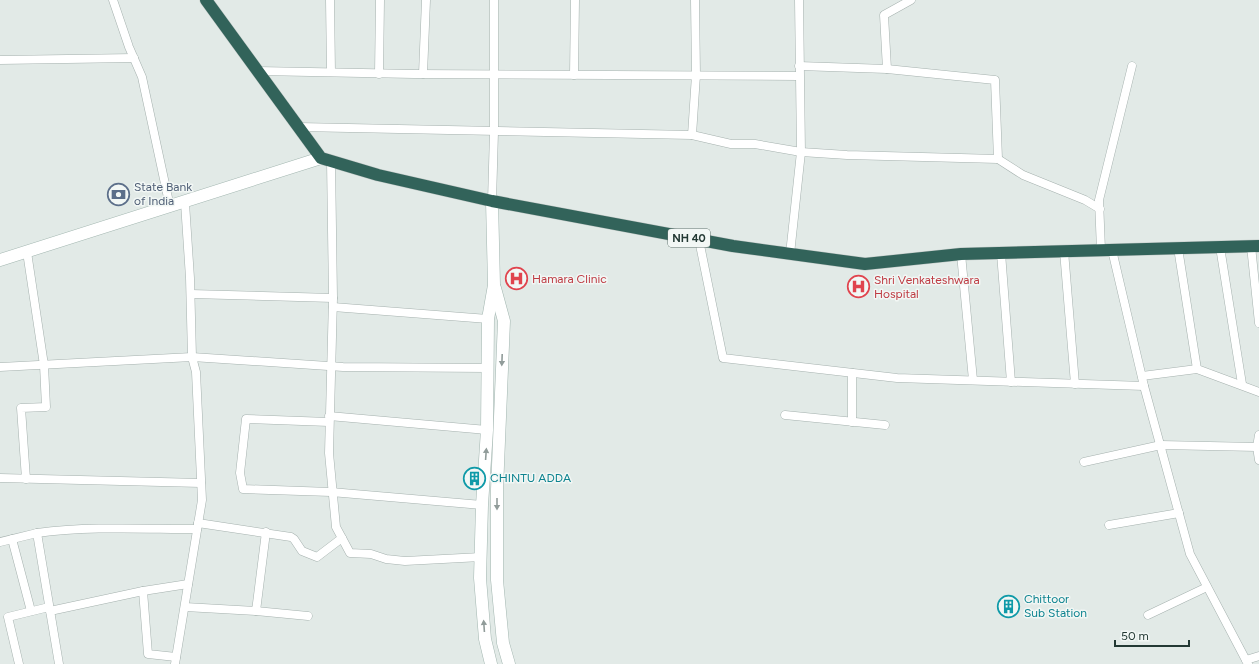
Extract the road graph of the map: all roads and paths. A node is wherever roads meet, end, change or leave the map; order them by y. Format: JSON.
{"nodes":[{"id":1,"x":113,"y":0,"type":"edge"},
{"id":2,"x":206,"y":0,"type":"edge"},
{"id":3,"x":330,"y":0,"type":"edge"},
{"id":4,"x":380,"y":0,"type":"edge"},
{"id":5,"x":426,"y":0,"type":"edge"},
{"id":6,"x":494,"y":0,"type":"edge"},
{"id":7,"x":574,"y":0,"type":"edge"},
{"id":8,"x":695,"y":0,"type":"edge"},
{"id":9,"x":799,"y":0,"type":"edge"},
{"id":10,"x":911,"y":0,"type":"edge"},
{"id":11,"x":134,"y":58,"type":"junction"},
{"id":12,"x":0,"y":60,"type":"edge"},
{"id":13,"x":799,"y":66,"type":"junction"},
{"id":14,"x":1132,"y":66,"type":"dead end"},
{"id":15,"x":887,"y":69,"type":"junction"},
{"id":16,"x":258,"y":71,"type":"junction"},
{"id":17,"x":331,"y":72,"type":"junction"},
{"id":18,"x":379,"y":74,"type":"junction"},
{"id":19,"x":423,"y":74,"type":"junction"},
{"id":20,"x":493,"y":74,"type":"junction"},
{"id":21,"x":574,"y":74,"type":"junction"},
{"id":22,"x":696,"y":75,"type":"junction"},
{"id":23,"x":799,"y":76,"type":"junction"},
{"id":24,"x":299,"y":127,"type":"junction"},
{"id":25,"x":494,"y":132,"type":"junction"},
{"id":26,"x":692,"y":136,"type":"junction"},
{"id":27,"x":801,"y":152,"type":"junction"},
{"id":28,"x":998,"y":159,"type":"junction"},
{"id":29,"x":326,"y":160,"type":"junction"},
{"id":30,"x":492,"y":202,"type":"junction"},
{"id":31,"x":185,"y":203,"type":"junction"},
{"id":32,"x":170,"y":208,"type":"junction"},
{"id":33,"x":1100,"y":209,"type":"junction"},
{"id":34,"x":699,"y":240,"type":"junction"},
{"id":35,"x":1255,"y":246,"type":"edge"},
{"id":36,"x":1220,"y":247,"type":"junction"},
{"id":37,"x":1178,"y":248,"type":"junction"},
{"id":38,"x":1107,"y":250,"type":"junction"},
{"id":39,"x":1064,"y":251,"type":"junction"},
{"id":40,"x":27,"y":252,"type":"junction"},
{"id":41,"x":1001,"y":252,"type":"junction"},
{"id":42,"x":790,"y":254,"type":"junction"},
{"id":43,"x":961,"y":254,"type":"junction"},
{"id":44,"x":0,"y":260,"type":"edge"},
{"id":45,"x":494,"y":285,"type":"junction"},
{"id":46,"x":191,"y":294,"type":"junction"},
{"id":47,"x":333,"y":298,"type":"junction"},
{"id":48,"x":332,"y":308,"type":"junction"},
{"id":49,"x":488,"y":319,"type":"junction"},
{"id":50,"x":1259,"y":323,"type":"edge"},
{"id":51,"x":192,"y":357,"type":"junction"},
{"id":52,"x":44,"y":365,"type":"junction"},
{"id":53,"x":331,"y":366,"type":"junction"},
{"id":54,"x":0,"y":367,"type":"edge"},
{"id":55,"x":488,"y":368,"type":"junction"},
{"id":56,"x":1197,"y":369,"type":"junction"},
{"id":57,"x":852,"y":372,"type":"junction"},
{"id":58,"x":1142,"y":376,"type":"junction"},
{"id":59,"x":973,"y":380,"type":"junction"},
{"id":60,"x":1011,"y":382,"type":"junction"},
{"id":61,"x":1075,"y":384,"type":"junction"},
{"id":62,"x":1242,"y":384,"type":"junction"},
{"id":63,"x":1144,"y":386,"type":"junction"},
{"id":64,"x":1259,"y":392,"type":"edge"},
{"id":65,"x":785,"y":415,"type":"dead end"},
{"id":66,"x":329,"y":419,"type":"junction"},
{"id":67,"x":852,"y":422,"type":"junction"},
{"id":68,"x":885,"y":425,"type":"dead end"},
{"id":69,"x":487,"y":430,"type":"junction"},
{"id":70,"x":1259,"y":435,"type":"edge"},
{"id":71,"x":1161,"y":445,"type":"junction"},
{"id":72,"x":1256,"y":447,"type":"junction"},
{"id":73,"x":1259,"y":460,"type":"edge"},
{"id":74,"x":1084,"y":462,"type":"dead end"},
{"id":75,"x":0,"y":478,"type":"edge"},
{"id":76,"x":26,"y":479,"type":"junction"},
{"id":77,"x":201,"y":483,"type":"junction"},
{"id":78,"x":331,"y":492,"type":"junction"},
{"id":79,"x":482,"y":505,"type":"junction"},
{"id":80,"x":1179,"y":513,"type":"junction"},
{"id":81,"x":198,"y":526,"type":"junction"},
{"id":82,"x":1109,"y":526,"type":"dead end"},
{"id":83,"x":266,"y":532,"type":"junction"},
{"id":84,"x":37,"y":534,"type":"junction"},
{"id":85,"x":342,"y":538,"type":"junction"},
{"id":86,"x":12,"y":539,"type":"junction"},
{"id":87,"x":497,"y":541,"type":"junction"},
{"id":88,"x":0,"y":542,"type":"edge"},
{"id":89,"x":481,"y":542,"type":"junction"},
{"id":90,"x":481,"y":557,"type":"junction"},
{"id":91,"x":188,"y":584,"type":"junction"},
{"id":92,"x":1207,"y":586,"type":"junction"},
{"id":93,"x":143,"y":591,"type":"junction"},
{"id":94,"x":185,"y":607,"type":"junction"},
{"id":95,"x":50,"y":609,"type":"junction"},
{"id":96,"x":31,"y":611,"type":"junction"},
{"id":97,"x":256,"y":611,"type":"junction"},
{"id":98,"x":1148,"y":615,"type":"dead end"},
{"id":99,"x":308,"y":616,"type":"dead end"},
{"id":100,"x":503,"y":643,"type":"junction"},
{"id":101,"x":486,"y":645,"type":"junction"},
{"id":102,"x":1259,"y":656,"type":"edge"},
{"id":103,"x":176,"y":661,"type":"edge"},
{"id":104,"x":1247,"y":662,"type":"edge"},
{"id":105,"x":19,"y":664,"type":"edge"},
{"id":106,"x":59,"y":664,"type":"edge"},
{"id":107,"x":491,"y":664,"type":"edge"},
{"id":108,"x":509,"y":664,"type":"edge"}],
"edges":[{"from":1,"to":11,"type":"street"},
{"from":2,"to":16,"type":"highway"},
{"from":3,"to":17,"type":"street"},
{"from":4,"to":18,"type":"street"},
{"from":5,"to":19,"type":"street"},
{"from":6,"to":20,"type":"street"},
{"from":7,"to":21,"type":"street"},
{"from":8,"to":22,"type":"street"},
{"from":9,"to":13,"type":"street"},
{"from":10,"to":15,"type":"street"},
{"from":11,"to":12,"type":"street"},
{"from":11,"to":32,"type":"street"},
{"from":13,"to":15,"type":"street"},
{"from":13,"to":23,"type":"street"},
{"from":14,"to":33,"type":"street"},
{"from":15,"to":28,"type":"street"},
{"from":16,"to":17,"type":"street"},
{"from":16,"to":24,"type":"highway"},
{"from":17,"to":18,"type":"street"},
{"from":18,"to":19,"type":"street"},
{"from":19,"to":20,"type":"street"},
{"from":20,"to":21,"type":"street"},
{"from":20,"to":25,"type":"street"},
{"from":21,"to":22,"type":"street"},
{"from":22,"to":23,"type":"street"},
{"from":22,"to":26,"type":"street"},
{"from":23,"to":27,"type":"street"},
{"from":24,"to":25,"type":"street"},
{"from":24,"to":29,"type":"highway"},
{"from":25,"to":26,"type":"street"},
{"from":25,"to":30,"type":"street"},
{"from":26,"to":27,"type":"street"},
{"from":27,"to":28,"type":"street"},
{"from":27,"to":42,"type":"street"},
{"from":28,"to":33,"type":"street"},
{"from":29,"to":30,"type":"highway","number":"NH 40"},
{"from":29,"to":31,"type":"street"},
{"from":29,"to":47,"type":"street"},
{"from":30,"to":34,"type":"highway","number":"NH 40"},
{"from":30,"to":45,"type":"street"},
{"from":31,"to":32,"type":"street"},
{"from":31,"to":46,"type":"street"},
{"from":32,"to":40,"type":"street"},
{"from":33,"to":38,"type":"street"},
{"from":34,"to":42,"type":"highway","number":"NH 40"},
{"from":34,"to":57,"type":"street"},
{"from":35,"to":36,"type":"highway","number":"NH 40"},
{"from":35,"to":50,"type":"street"},
{"from":36,"to":37,"type":"highway","number":"NH 40"},
{"from":36,"to":62,"type":"street"},
{"from":37,"to":38,"type":"highway","number":"NH 40"},
{"from":37,"to":56,"type":"street"},
{"from":38,"to":39,"type":"highway","number":"NH 40"},
{"from":38,"to":58,"type":"street"},
{"from":39,"to":41,"type":"highway","number":"NH 40"},
{"from":39,"to":61,"type":"street"},
{"from":40,"to":44,"type":"street"},
{"from":40,"to":52,"type":"street"},
{"from":41,"to":43,"type":"highway","number":"NH 40"},
{"from":41,"to":60,"type":"street"},
{"from":42,"to":43,"type":"highway","number":"NH 40"},
{"from":43,"to":59,"type":"street"},
{"from":45,"to":49,"type":"street"},
{"from":45,"to":87,"type":"street","one_way":true},
{"from":46,"to":47,"type":"street"},
{"from":46,"to":51,"type":"street"},
{"from":47,"to":48,"type":"street"},
{"from":48,"to":49,"type":"street"},
{"from":48,"to":53,"type":"street"},
{"from":49,"to":55,"type":"street"},
{"from":51,"to":52,"type":"street"},
{"from":51,"to":53,"type":"street"},
{"from":51,"to":77,"type":"street"},
{"from":52,"to":54,"type":"street"},
{"from":52,"to":76,"type":"street"},
{"from":53,"to":55,"type":"street"},
{"from":53,"to":66,"type":"street"},
{"from":55,"to":69,"type":"street"},
{"from":56,"to":58,"type":"street"},
{"from":56,"to":62,"type":"street"},
{"from":57,"to":59,"type":"street"},
{"from":57,"to":67,"type":"street"},
{"from":58,"to":63,"type":"street"},
{"from":59,"to":60,"type":"street"},
{"from":60,"to":61,"type":"street"},
{"from":61,"to":63,"type":"street"},
{"from":62,"to":64,"type":"street"},
{"from":63,"to":71,"type":"street"},
{"from":65,"to":67,"type":"street"},
{"from":66,"to":69,"type":"street"},
{"from":66,"to":78,"type":"street"},
{"from":66,"to":78,"type":"street"},
{"from":67,"to":68,"type":"street"},
{"from":79,"to":69,"type":"street","one_way":true},
{"from":70,"to":72,"type":"street"},
{"from":71,"to":72,"type":"street"},
{"from":71,"to":74,"type":"street"},
{"from":71,"to":80,"type":"street"},
{"from":72,"to":73,"type":"street"},
{"from":75,"to":76,"type":"street"},
{"from":76,"to":77,"type":"street"},
{"from":77,"to":81,"type":"street"},
{"from":78,"to":79,"type":"street"},
{"from":78,"to":85,"type":"street"},
{"from":79,"to":89,"type":"street"},
{"from":80,"to":82,"type":"street"},
{"from":80,"to":92,"type":"street"},
{"from":81,"to":83,"type":"street"},
{"from":81,"to":84,"type":"street"},
{"from":81,"to":91,"type":"street"},
{"from":83,"to":85,"type":"street"},
{"from":83,"to":97,"type":"street"},
{"from":84,"to":86,"type":"street"},
{"from":84,"to":95,"type":"street"},
{"from":85,"to":90,"type":"street"},
{"from":86,"to":88,"type":"street"},
{"from":86,"to":96,"type":"street"},
{"from":87,"to":89,"type":"street"},
{"from":87,"to":100,"type":"street"},
{"from":89,"to":90,"type":"street"},
{"from":101,"to":90,"type":"street","one_way":true},
{"from":91,"to":93,"type":"street"},
{"from":91,"to":94,"type":"street"},
{"from":92,"to":98,"type":"street"},
{"from":92,"to":104,"type":"street"},
{"from":93,"to":95,"type":"street"},
{"from":93,"to":103,"type":"street"},
{"from":94,"to":97,"type":"street"},
{"from":94,"to":103,"type":"street"},
{"from":95,"to":96,"type":"street"},
{"from":95,"to":106,"type":"street"},
{"from":96,"to":105,"type":"street"},
{"from":97,"to":99,"type":"street"},
{"from":100,"to":101,"type":"street"},
{"from":100,"to":108,"type":"street"},
{"from":101,"to":107,"type":"street"},
{"from":102,"to":104,"type":"street"}]}
